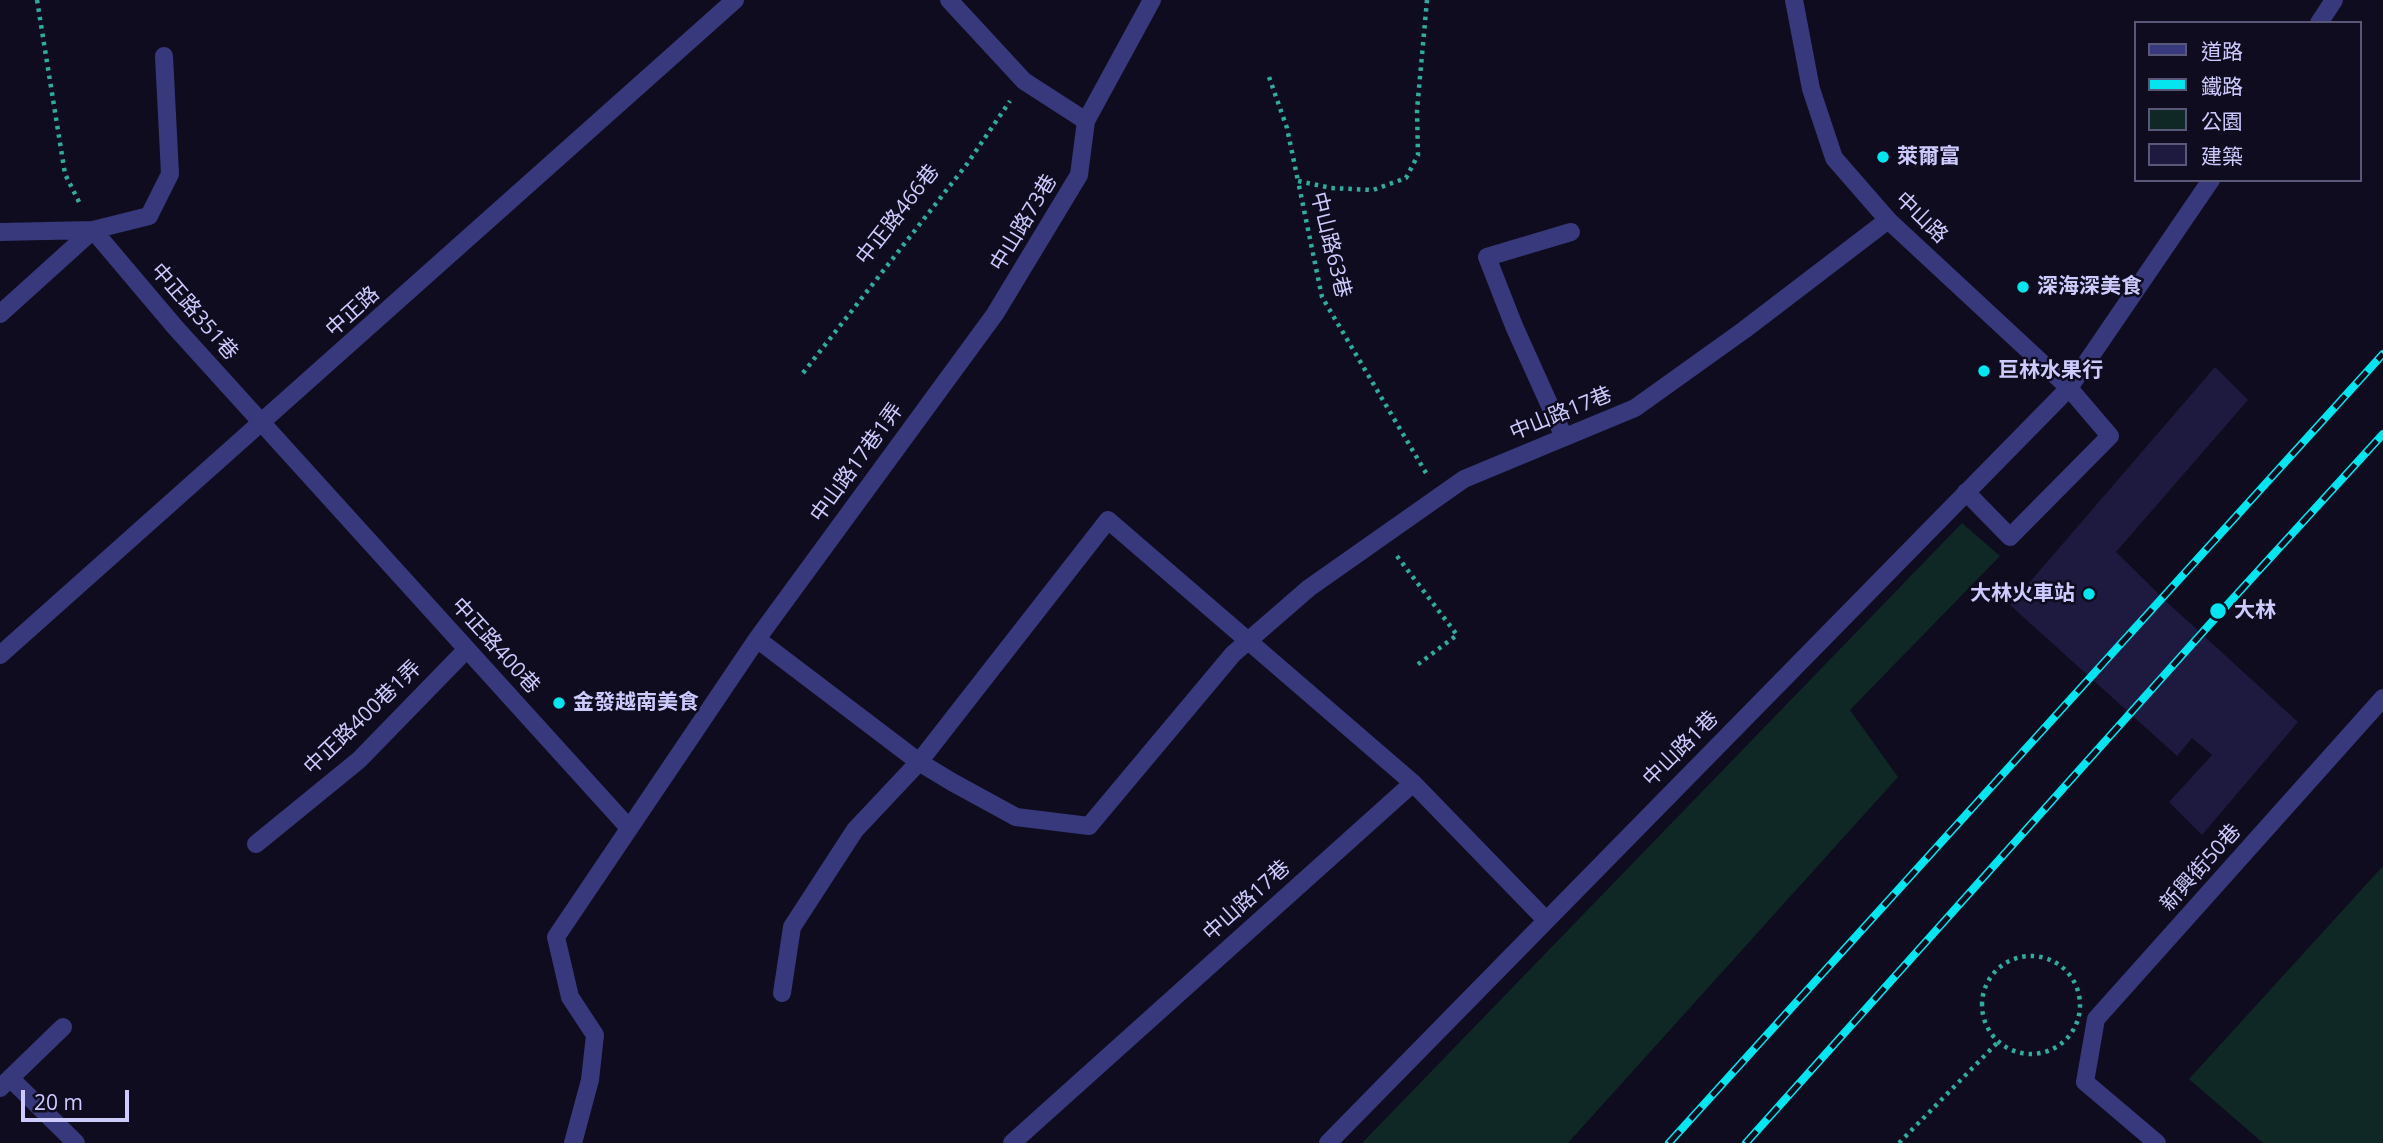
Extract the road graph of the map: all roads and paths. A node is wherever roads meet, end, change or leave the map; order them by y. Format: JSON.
{"nodes":[{"id":1,"x":37,"y":0,"type":"edge"},
{"id":2,"x":735,"y":0,"type":"edge"},
{"id":3,"x":949,"y":0,"type":"edge"},
{"id":4,"x":1152,"y":0,"type":"edge"},
{"id":5,"x":1427,"y":0,"type":"edge"},
{"id":6,"x":1794,"y":0,"type":"edge"},
{"id":7,"x":2334,"y":0,"type":"edge"},
{"id":8,"x":2320,"y":21,"type":"edge"},
{"id":9,"x":164,"y":56,"type":"dead end"},
{"id":10,"x":1269,"y":77,"type":"dead end"},
{"id":11,"x":1024,"y":81,"type":"junction"},
{"id":12,"x":1086,"y":121,"type":"junction"},
{"id":13,"x":1298,"y":181,"type":"junction"},
{"id":14,"x":2210,"y":182,"type":"edge"},
{"id":15,"x":1888,"y":220,"type":"junction"},
{"id":16,"x":93,"y":230,"type":"junction"},
{"id":17,"x":0,"y":232,"type":"edge"},
{"id":18,"x":1571,"y":232,"type":"dead end"},
{"id":19,"x":0,"y":314,"type":"edge"},
{"id":20,"x":995,"y":314,"type":"joint"},
{"id":21,"x":803,"y":373,"type":"dead end"},
{"id":22,"x":2069,"y":388,"type":"junction"},
{"id":23,"x":263,"y":423,"type":"junction"},
{"id":24,"x":1564,"y":437,"type":"junction"},
{"id":25,"x":1966,"y":492,"type":"junction"},
{"id":26,"x":1440,"y":496,"type":"junction"},
{"id":27,"x":1382,"y":537,"type":"junction"},
{"id":28,"x":757,"y":639,"type":"junction"},
{"id":29,"x":1247,"y":642,"type":"junction"},
{"id":30,"x":467,"y":649,"type":"junction"},
{"id":31,"x":0,"y":655,"type":"edge"},
{"id":32,"x":1417,"y":666,"type":"dead end"},
{"id":33,"x":2383,"y":698,"type":"edge"},
{"id":34,"x":919,"y":762,"type":"junction"},
{"id":35,"x":1413,"y":783,"type":"junction"},
{"id":36,"x":629,"y":828,"type":"junction"},
{"id":37,"x":256,"y":844,"type":"dead end"},
{"id":38,"x":1545,"y":919,"type":"junction"},
{"id":39,"x":782,"y":993,"type":"dead end"},
{"id":40,"x":63,"y":1027,"type":"dead end"},
{"id":41,"x":1998,"y":1042,"type":"junction"},
{"id":42,"x":5,"y":1083,"type":"edge"},
{"id":43,"x":76,"y":1143,"type":"edge"},
{"id":44,"x":573,"y":1143,"type":"edge"},
{"id":45,"x":1012,"y":1143,"type":"edge"},
{"id":46,"x":1328,"y":1143,"type":"edge"},
{"id":47,"x":1899,"y":1143,"type":"edge"},
{"id":48,"x":2157,"y":1143,"type":"edge"}],
"edges":[{"from":1,"to":16,"type":"path"},
{"from":2,"to":23,"type":"street","name":"中正路"},
{"from":3,"to":11,"type":"street"},
{"from":4,"to":12,"type":"street","name":"中山路73巷"},
{"from":5,"to":13,"type":"path","name":"中山路63巷"},
{"from":6,"to":15,"type":"street","name":"中山路"},
{"from":7,"to":8,"type":"street"},
{"from":9,"to":16,"type":"street"},
{"from":10,"to":13,"type":"path"},
{"from":11,"to":12,"type":"street"},
{"from":11,"to":21,"type":"path","name":"中正路466巷"},
{"from":12,"to":20,"type":"street","name":"中山路73巷"},
{"from":13,"to":26,"type":"path","name":"中山路63巷"},
{"from":14,"to":22,"type":"street","name":"中山路1巷"},
{"from":15,"to":22,"type":"street","name":"中山路"},
{"from":15,"to":24,"type":"street","name":"中山路17巷"},
{"from":16,"to":17,"type":"street"},
{"from":16,"to":19,"type":"street"},
{"from":16,"to":23,"type":"street","name":"中正路351巷"},
{"from":18,"to":24,"type":"street"},
{"from":20,"to":28,"type":"street","name":"中山路17巷1弄"},
{"from":22,"to":25,"type":"street","name":"中山路1巷"},
{"from":22,"to":25,"type":"street","name":"中山路"},
{"from":23,"to":30,"type":"street","name":"中正路400巷"},
{"from":23,"to":31,"type":"street","name":"中正路"},
{"from":24,"to":26,"type":"street","name":"中山路17巷"},
{"from":25,"to":38,"type":"street","name":"中山路1巷"},
{"from":26,"to":27,"type":"street","name":"中山路17巷"},
{"from":27,"to":29,"type":"street","name":"中山路17巷"},
{"from":27,"to":32,"type":"path"},
{"from":28,"to":34,"type":"street"},
{"from":28,"to":36,"type":"street","name":"中山路17巷1弄"},
{"from":29,"to":34,"type":"street","name":"中山路17巷"},
{"from":29,"to":34,"type":"street"},
{"from":29,"to":35,"type":"street"},
{"from":30,"to":36,"type":"street","name":"中正路400巷"},
{"from":30,"to":37,"type":"street","name":"中正路400巷1弄"},
{"from":33,"to":48,"type":"street","name":"新興街50巷"},
{"from":34,"to":39,"type":"street"},
{"from":35,"to":38,"type":"street"},
{"from":35,"to":45,"type":"street","name":"中山路17巷"},
{"from":36,"to":44,"type":"street"},
{"from":38,"to":46,"type":"street","name":"中山路1巷"},
{"from":40,"to":42,"type":"street"},
{"from":41,"to":41,"type":"path"},
{"from":41,"to":47,"type":"path"},
{"from":42,"to":43,"type":"street"}]}
